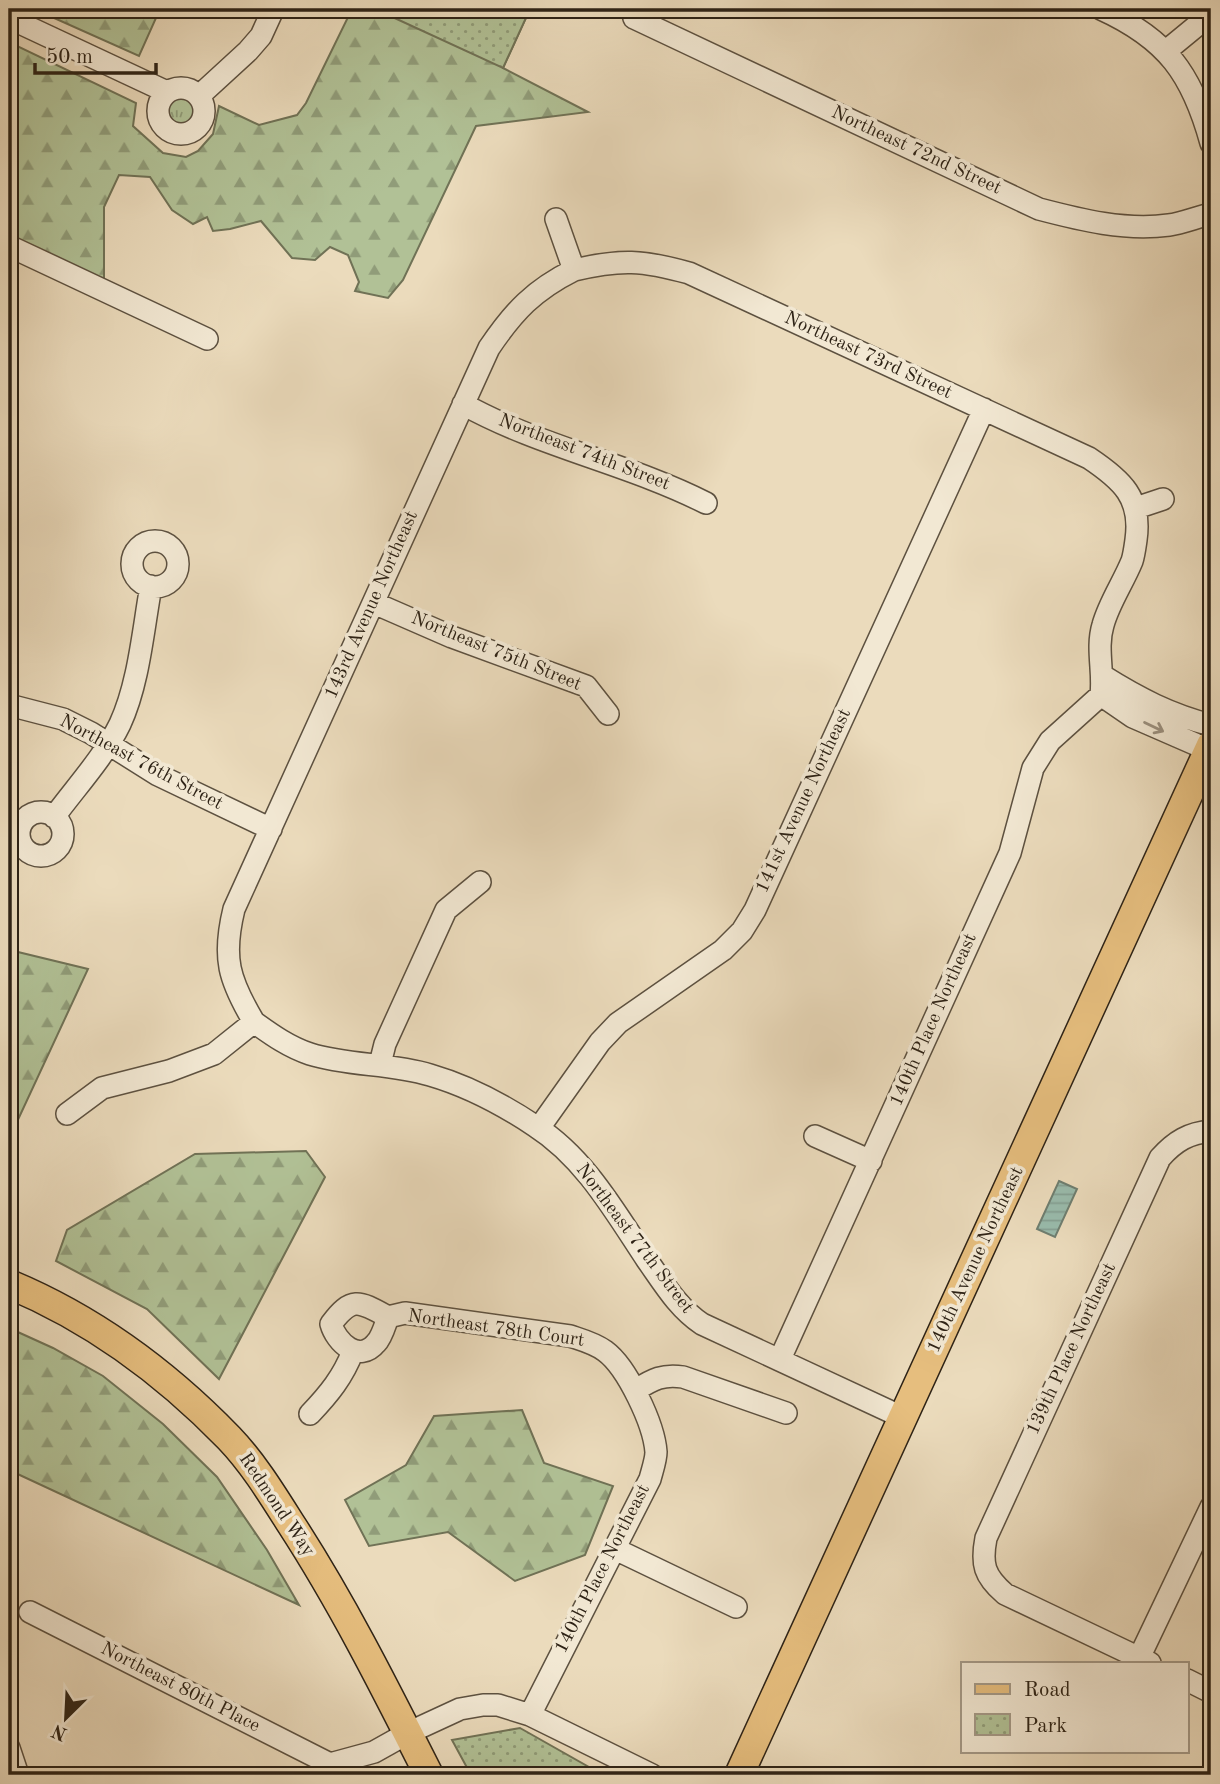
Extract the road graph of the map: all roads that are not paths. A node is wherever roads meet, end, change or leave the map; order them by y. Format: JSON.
{"nodes":[{"id":1,"x":1101,"y":9,"type":"edge"},
{"id":2,"x":272,"y":12,"type":"dead end"},
{"id":3,"x":637,"y":14,"type":"edge"},
{"id":4,"x":1211,"y":14,"type":"edge"},
{"id":5,"x":9,"y":18,"type":"edge"},
{"id":6,"x":1166,"y":51,"type":"junction"},
{"id":7,"x":167,"y":92,"type":"junction"},
{"id":8,"x":199,"y":96,"type":"junction"},
{"id":9,"x":1211,"y":143,"type":"edge"},
{"id":10,"x":1211,"y":214,"type":"edge"},
{"id":11,"x":556,"y":219,"type":"dead end"},
{"id":12,"x":9,"y":246,"type":"edge"},
{"id":13,"x":574,"y":270,"type":"junction"},
{"id":14,"x":207,"y":338,"type":"dead end"},
{"id":15,"x":463,"y":404,"type":"junction"},
{"id":16,"x":984,"y":409,"type":"junction"},
{"id":17,"x":1163,"y":499,"type":"dead end"},
{"id":18,"x":706,"y":503,"type":"dead end"},
{"id":19,"x":1136,"y":508,"type":"junction"},
{"id":20,"x":151,"y":586,"type":"dead end"},
{"id":21,"x":374,"y":603,"type":"junction"},
{"id":22,"x":1102,"y":686,"type":"junction"},
{"id":23,"x":9,"y":705,"type":"edge"},
{"id":24,"x":608,"y":714,"type":"dead end"},
{"id":25,"x":1211,"y":743,"type":"edge"},
{"id":26,"x":108,"y":745,"type":"junction"},
{"id":27,"x":54,"y":817,"type":"dead end"},
{"id":28,"x":271,"y":829,"type":"junction"},
{"id":29,"x":480,"y":881,"type":"dead end"},
{"id":30,"x":254,"y":1022,"type":"junction"},
{"id":31,"x":380,"y":1064,"type":"junction"},
{"id":32,"x":67,"y":1114,"type":"dead end"},
{"id":33,"x":539,"y":1128,"type":"junction"},
{"id":34,"x":1211,"y":1131,"type":"edge"},
{"id":35,"x":815,"y":1136,"type":"dead end"},
{"id":36,"x":871,"y":1161,"type":"junction"},
{"id":37,"x":9,"y":1284,"type":"edge"},
{"id":38,"x":388,"y":1317,"type":"junction"},
{"id":39,"x":353,"y":1351,"type":"junction"},
{"id":40,"x":780,"y":1359,"type":"junction"},
{"id":41,"x":636,"y":1390,"type":"junction"},
{"id":42,"x":786,"y":1413,"type":"dead end"},
{"id":43,"x":310,"y":1414,"type":"dead end"},
{"id":44,"x":904,"y":1418,"type":"junction"},
{"id":45,"x":646,"y":1420,"type":"joint"},
{"id":46,"x":1211,"y":1507,"type":"edge"},
{"id":47,"x":615,"y":1549,"type":"junction"},
{"id":48,"x":736,"y":1606,"type":"dead end"},
{"id":49,"x":30,"y":1612,"type":"dead end"},
{"id":50,"x":1145,"y":1661,"type":"edge"},
{"id":51,"x":1188,"y":1680,"type":"edge"},
{"id":52,"x":1211,"y":1692,"type":"edge"},
{"id":53,"x":530,"y":1715,"type":"junction"},
{"id":54,"x":408,"y":1733,"type":"junction"},
{"id":55,"x":9,"y":1748,"type":"edge"},
{"id":56,"x":323,"y":1770,"type":"edge"},
{"id":57,"x":19,"y":1775,"type":"edge"},
{"id":58,"x":429,"y":1775,"type":"edge"},
{"id":59,"x":652,"y":1775,"type":"edge"},
{"id":60,"x":739,"y":1775,"type":"edge"}],
"edges":[{"from":1,"to":6,"type":"street"},
{"from":2,"to":8,"type":"street"},
{"from":3,"to":10,"type":"street","name":"Northeast 72nd Street"},
{"from":4,"to":6,"type":"street"},
{"from":5,"to":7,"type":"street"},
{"from":6,"to":9,"type":"street"},
{"from":7,"to":8,"type":"street"},
{"from":7,"to":8,"type":"street"},
{"from":11,"to":13,"type":"street"},
{"from":12,"to":14,"type":"street"},
{"from":13,"to":15,"type":"street","name":"143rd Avenue Northeast"},
{"from":13,"to":16,"type":"street","name":"Northeast 73rd Street"},
{"from":15,"to":18,"type":"street","name":"Northeast 74th Street"},
{"from":15,"to":21,"type":"street","name":"143rd Avenue Northeast"},
{"from":16,"to":19,"type":"street","name":"Northeast 73rd Street"},
{"from":16,"to":33,"type":"street","name":"141st Avenue Northeast"},
{"from":17,"to":19,"type":"street"},
{"from":19,"to":22,"type":"street"},
{"from":20,"to":26,"type":"street"},
{"from":21,"to":24,"type":"street","name":"Northeast 75th Street"},
{"from":21,"to":28,"type":"street","name":"143rd Avenue Northeast"},
{"from":22,"to":25,"type":"street"},
{"from":22,"to":36,"type":"street","name":"140th Place Northeast"},
{"from":23,"to":26,"type":"street","name":"Northeast 76th Street"},
{"from":25,"to":44,"type":"main road","name":"140th Avenue Northeast"},
{"from":26,"to":27,"type":"street"},
{"from":26,"to":28,"type":"street","name":"Northeast 76th Street"},
{"from":28,"to":30,"type":"street","name":"143rd Avenue Northeast"},
{"from":29,"to":31,"type":"street"},
{"from":30,"to":31,"type":"street","name":"Northeast 77th Street"},
{"from":30,"to":32,"type":"street"},
{"from":31,"to":33,"type":"street","name":"Northeast 77th Street"},
{"from":33,"to":40,"type":"street","name":"Northeast 77th Street"},
{"from":34,"to":50,"type":"street","name":"139th Place Northeast"},
{"from":35,"to":36,"type":"street"},
{"from":36,"to":40,"type":"street","name":"140th Place Northeast"},
{"from":37,"to":54,"type":"main road","name":"Redmond Way"},
{"from":38,"to":39,"type":"street","name":"Northeast 78th Court"},
{"from":38,"to":39,"type":"street","name":"Northeast 78th Court"},
{"from":38,"to":41,"type":"street","name":"Northeast 78th Court"},
{"from":39,"to":43,"type":"street"},
{"from":40,"to":44,"type":"street","name":"Northeast 77th Street"},
{"from":41,"to":42,"type":"street"},
{"from":41,"to":45,"type":"street","name":"Northeast 78th Court"},
{"from":44,"to":60,"type":"main road","name":"140th Avenue Northeast"},
{"from":45,"to":47,"type":"street","name":"140th Place Northeast"},
{"from":46,"to":50,"type":"street"},
{"from":47,"to":48,"type":"street"},
{"from":47,"to":53,"type":"street","name":"140th Place Northeast"},
{"from":49,"to":56,"type":"street","name":"Northeast 80th Place"},
{"from":51,"to":52,"type":"street"},
{"from":53,"to":54,"type":"street"},
{"from":53,"to":59,"type":"street"},
{"from":54,"to":56,"type":"street"},
{"from":54,"to":58,"type":"main road","name":"Redmond Way"},
{"from":55,"to":57,"type":"street"}]}
